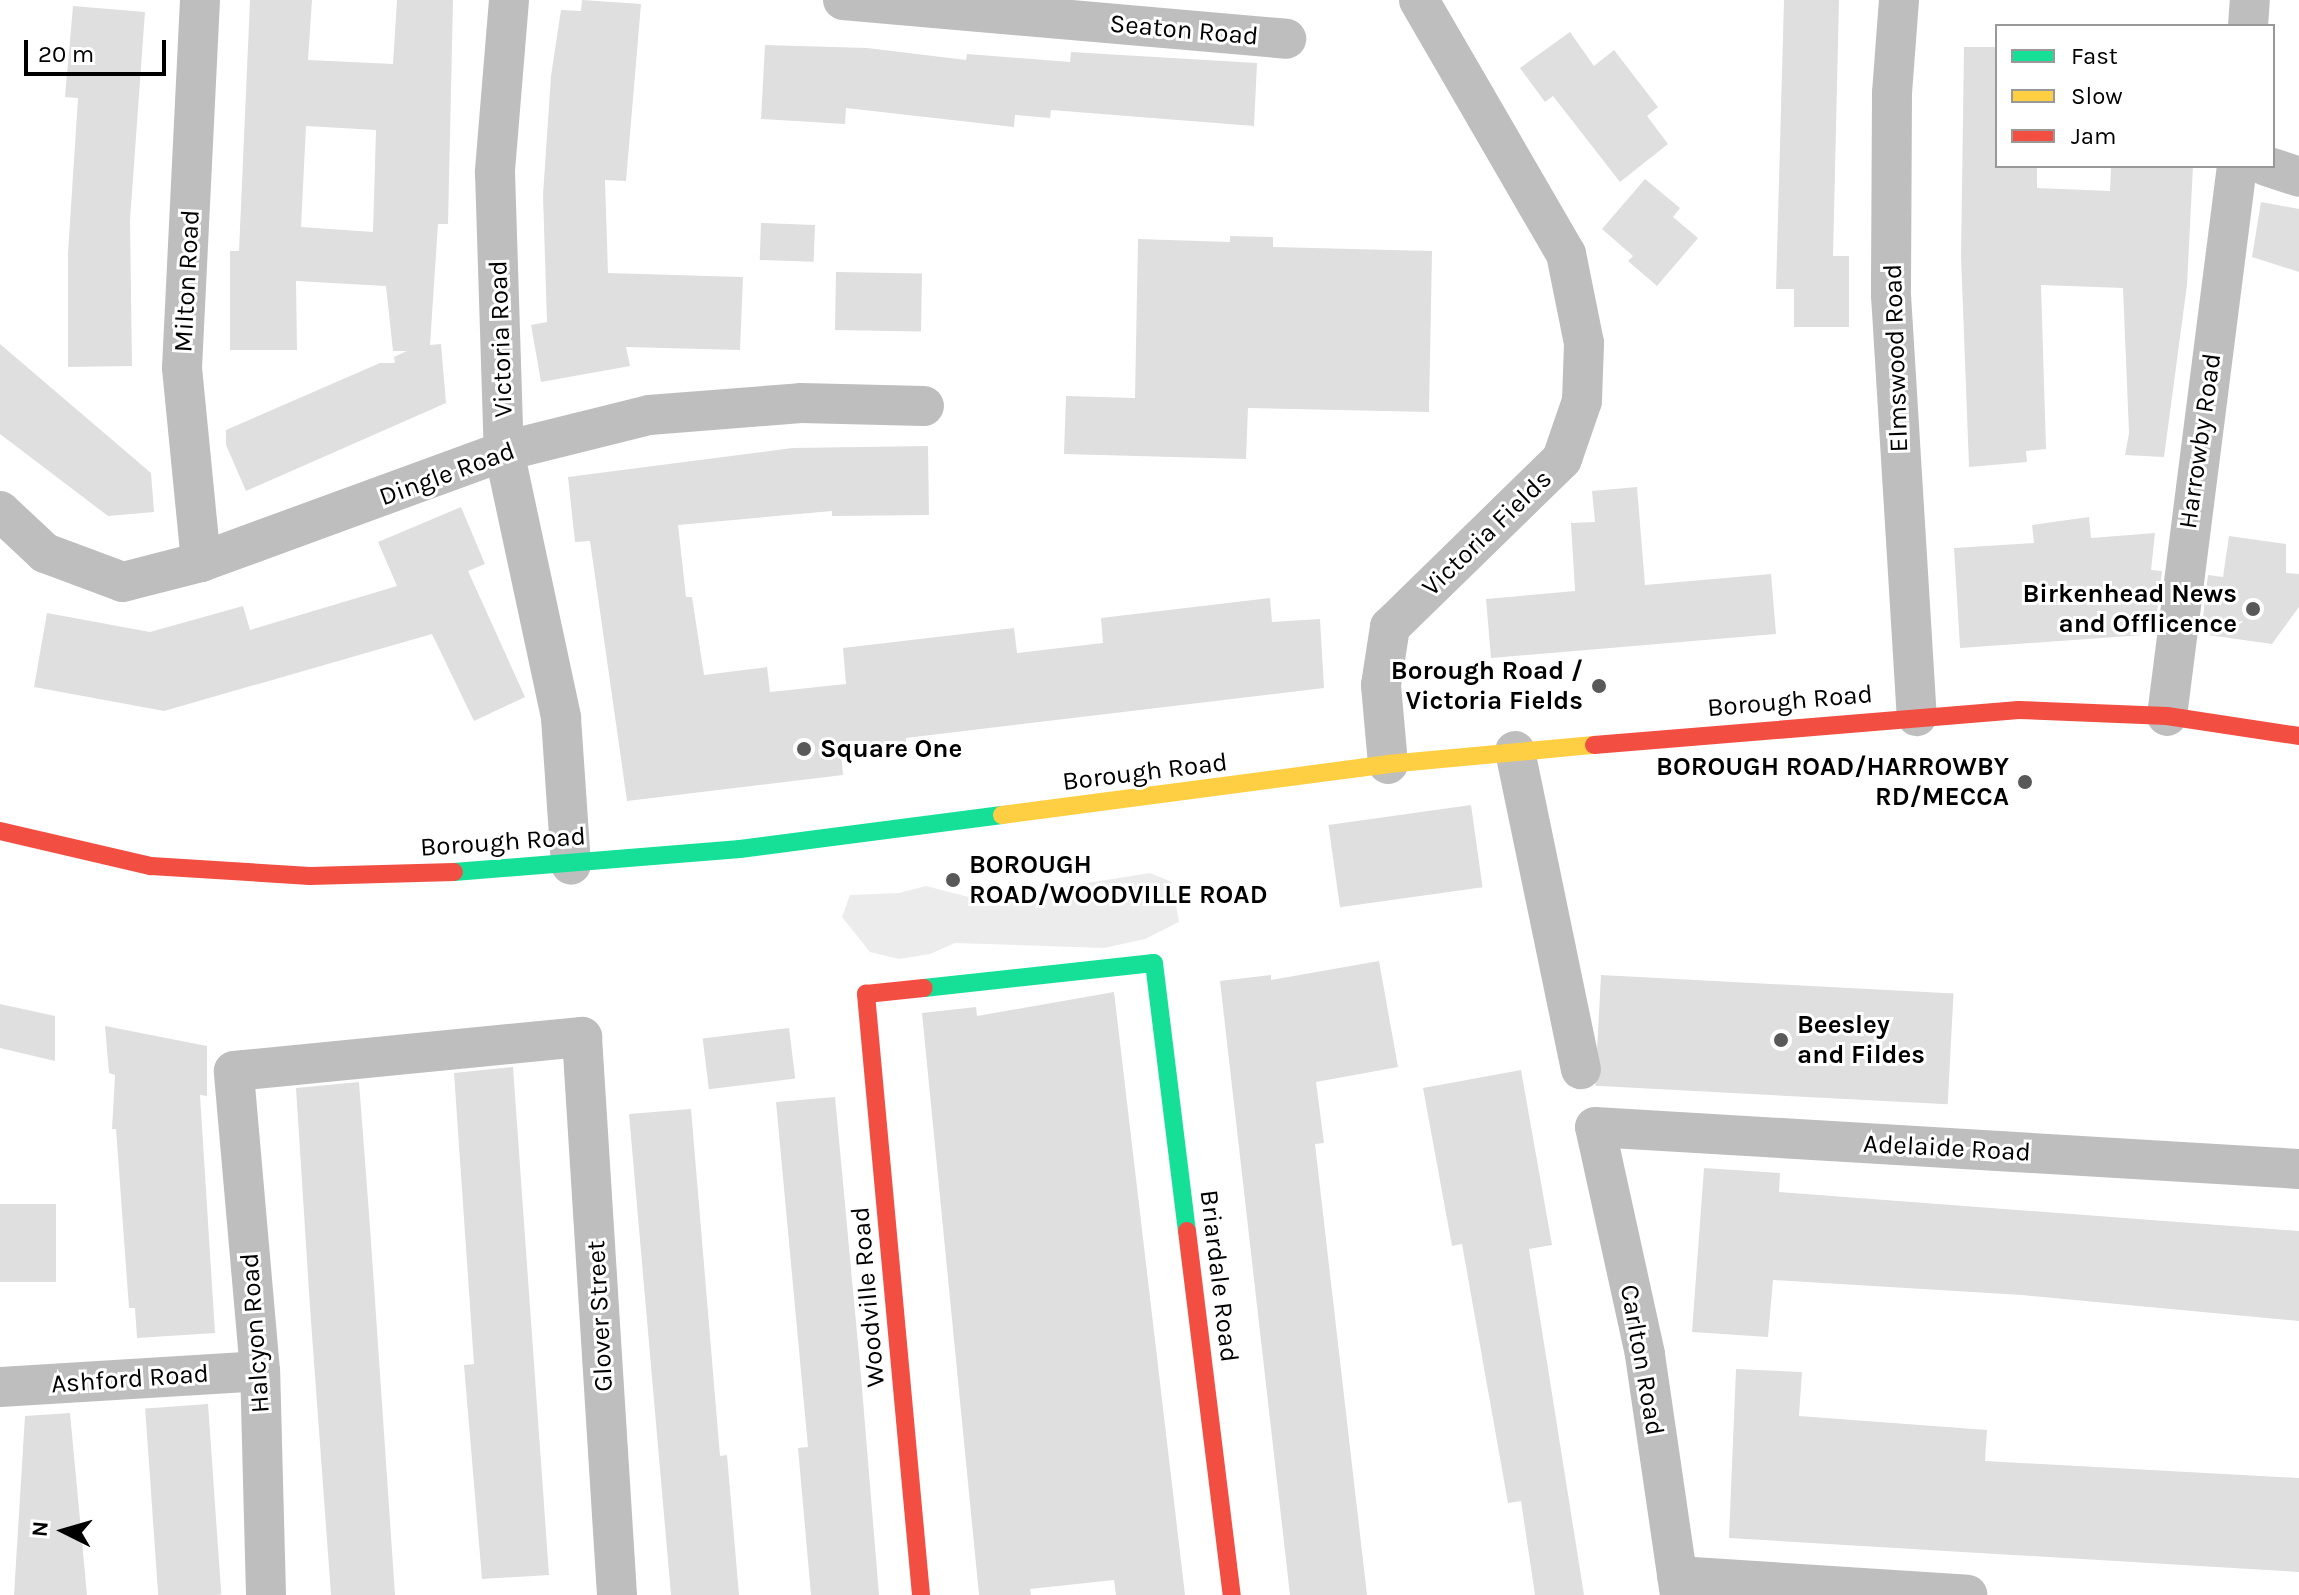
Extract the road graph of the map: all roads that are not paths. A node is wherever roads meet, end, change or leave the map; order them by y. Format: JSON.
{"nodes":[{"id":1,"x":200,"y":0,"type":"edge"},
{"id":2,"x":509,"y":0,"type":"edge"},
{"id":3,"x":843,"y":0,"type":"edge"},
{"id":4,"x":1419,"y":0,"type":"edge"},
{"id":5,"x":1899,"y":0,"type":"edge"},
{"id":6,"x":2250,"y":0,"type":"edge"},
{"id":7,"x":2248,"y":24,"type":"edge"},
{"id":8,"x":1286,"y":39,"type":"dead end"},
{"id":9,"x":2237,"y":168,"type":"edge"},
{"id":10,"x":2272,"y":168,"type":"edge"},
{"id":11,"x":2299,"y":177,"type":"edge"},
{"id":12,"x":924,"y":406,"type":"dead end"},
{"id":13,"x":504,"y":451,"type":"junction"},
{"id":14,"x":0,"y":511,"type":"edge"},
{"id":15,"x":201,"y":562,"type":"junction"},
{"id":16,"x":1917,"y":716,"type":"junction"},
{"id":17,"x":2167,"y":716,"type":"junction"},
{"id":18,"x":2299,"y":736,"type":"edge"},
{"id":19,"x":1515,"y":751,"type":"junction"},
{"id":20,"x":1388,"y":764,"type":"junction"},
{"id":21,"x":0,"y":831,"type":"edge"},
{"id":22,"x":571,"y":865,"type":"junction"},
{"id":23,"x":1154,"y":963,"type":"joint"},
{"id":24,"x":582,"y":1037,"type":"joint"},
{"id":25,"x":1581,"y":1069,"type":"dead end"},
{"id":26,"x":1595,"y":1127,"type":"joint"},
{"id":27,"x":2299,"y":1169,"type":"edge"},
{"id":28,"x":260,"y":1371,"type":"junction"},
{"id":29,"x":0,"y":1387,"type":"edge"},
{"id":30,"x":1678,"y":1585,"type":"edge"},
{"id":31,"x":266,"y":1595,"type":"edge"},
{"id":32,"x":617,"y":1595,"type":"edge"},
{"id":33,"x":921,"y":1595,"type":"edge"},
{"id":34,"x":1232,"y":1595,"type":"edge"},
{"id":35,"x":1967,"y":1595,"type":"edge"}],
"edges":[{"from":1,"to":15,"type":"street","name":"Milton Road"},
{"from":2,"to":13,"type":"street","name":"Victoria Road"},
{"from":3,"to":8,"type":"street","name":"Seaton Road"},
{"from":4,"to":20,"type":"street","name":"Victoria Fields"},
{"from":5,"to":16,"type":"street","name":"Elmswood Road"},
{"from":6,"to":7,"type":"street"},
{"from":9,"to":17,"type":"street","name":"Harrowby Road"},
{"from":10,"to":11,"type":"street"},
{"from":12,"to":13,"type":"street","name":"Dingle Road"},
{"from":13,"to":15,"type":"street","name":"Dingle Road"},
{"from":13,"to":22,"type":"street","name":"Victoria Road"},
{"from":14,"to":15,"type":"street","name":"Dingle Road"},
{"from":16,"to":17,"type":"main road","name":"Borough Road"},
{"from":16,"to":19,"type":"main road","name":"Borough Road"},
{"from":17,"to":18,"type":"main road","name":"Borough Road"},
{"from":19,"to":20,"type":"main road","name":"Borough Road"},
{"from":19,"to":25,"type":"street"},
{"from":20,"to":22,"type":"main road","name":"Borough Road"},
{"from":21,"to":22,"type":"main road","name":"Borough Road"},
{"from":23,"to":33,"type":"main road","name":"Woodville Road"},
{"from":23,"to":34,"type":"main road","name":"Briardale Road"},
{"from":24,"to":28,"type":"street","name":"Halcyon Road"},
{"from":24,"to":32,"type":"street","name":"Glover Street"},
{"from":26,"to":27,"type":"street","name":"Adelaide Road"},
{"from":26,"to":30,"type":"street","name":"Carlton Road"},
{"from":28,"to":29,"type":"street","name":"Ashford Road"},
{"from":28,"to":31,"type":"street","name":"Halcyon Road"},
{"from":30,"to":35,"type":"street"}]}
